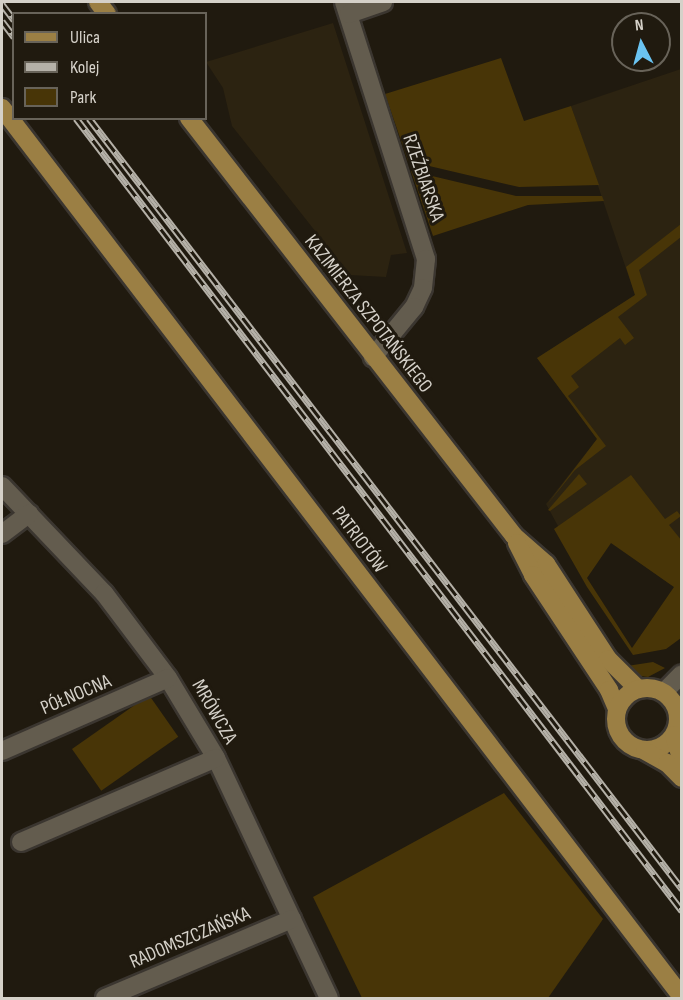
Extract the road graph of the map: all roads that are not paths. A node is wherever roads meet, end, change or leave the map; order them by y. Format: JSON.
{"nodes":[{"id":1,"x":383,"y":2,"type":"edge"},
{"id":2,"x":347,"y":8,"type":"edge"},
{"id":3,"x":2,"y":108,"type":"edge"},
{"id":4,"x":191,"y":120,"type":"edge"},
{"id":5,"x":373,"y":357,"type":"junction"},
{"id":6,"x":2,"y":486,"type":"edge"},
{"id":7,"x":29,"y":514,"type":"junction"},
{"id":8,"x":2,"y":534,"type":"edge"},
{"id":9,"x":514,"y":536,"type":"junction"},
{"id":10,"x":681,"y":674,"type":"edge"},
{"id":11,"x":168,"y":678,"type":"junction"},
{"id":12,"x":638,"y":689,"type":"junction"},
{"id":13,"x":664,"y":693,"type":"junction"},
{"id":14,"x":617,"y":709,"type":"junction"},
{"id":15,"x":674,"y":735,"type":"junction"},
{"id":16,"x":2,"y":751,"type":"edge"},
{"id":17,"x":645,"y":751,"type":"junction"},
{"id":18,"x":216,"y":758,"type":"junction"},
{"id":19,"x":681,"y":761,"type":"edge"},
{"id":20,"x":681,"y":778,"type":"edge"},
{"id":21,"x":21,"y":842,"type":"dead end"},
{"id":22,"x":292,"y":919,"type":"junction"},
{"id":23,"x":681,"y":997,"type":"edge"},
{"id":24,"x":105,"y":999,"type":"edge"},
{"id":25,"x":329,"y":999,"type":"edge"}],
"edges":[{"from":1,"to":2,"type":"street"},
{"from":2,"to":5,"type":"street","name":"RZEŹBIARSKA"},
{"from":3,"to":23,"type":"main road","name":"PATRIOTÓW"},
{"from":4,"to":5,"type":"main road","name":"KAZIMIERZA SZPOTAŃSKIEGO"},
{"from":5,"to":9,"type":"main road","name":"KAZIMIERZA SZPOTAŃSKIEGO"},
{"from":6,"to":7,"type":"street","name":"MRÓWCZA"},
{"from":7,"to":8,"type":"street"},
{"from":7,"to":11,"type":"street","name":"MRÓWCZA"},
{"from":9,"to":12,"type":"main road","name":"KAZIMIERZA SZPOTAŃSKIEGO"},
{"from":9,"to":14,"type":"main road","name":"KAZIMIERZA SZPOTAŃSKIEGO"},
{"from":10,"to":13,"type":"street"},
{"from":11,"to":16,"type":"street","name":"PÓŁNOCNA"},
{"from":11,"to":18,"type":"street","name":"MRÓWCZA"},
{"from":12,"to":13,"type":"main road"},
{"from":12,"to":14,"type":"main road"},
{"from":13,"to":15,"type":"main road"},
{"from":14,"to":17,"type":"main road"},
{"from":15,"to":17,"type":"main road"},
{"from":15,"to":19,"type":"main road"},
{"from":17,"to":20,"type":"main road"},
{"from":18,"to":21,"type":"street"},
{"from":18,"to":22,"type":"street","name":"MRÓWCZA"},
{"from":22,"to":24,"type":"street","name":"RADOMSZCZAŃSKA"},
{"from":22,"to":25,"type":"street","name":"MRÓWCZA"}]}
